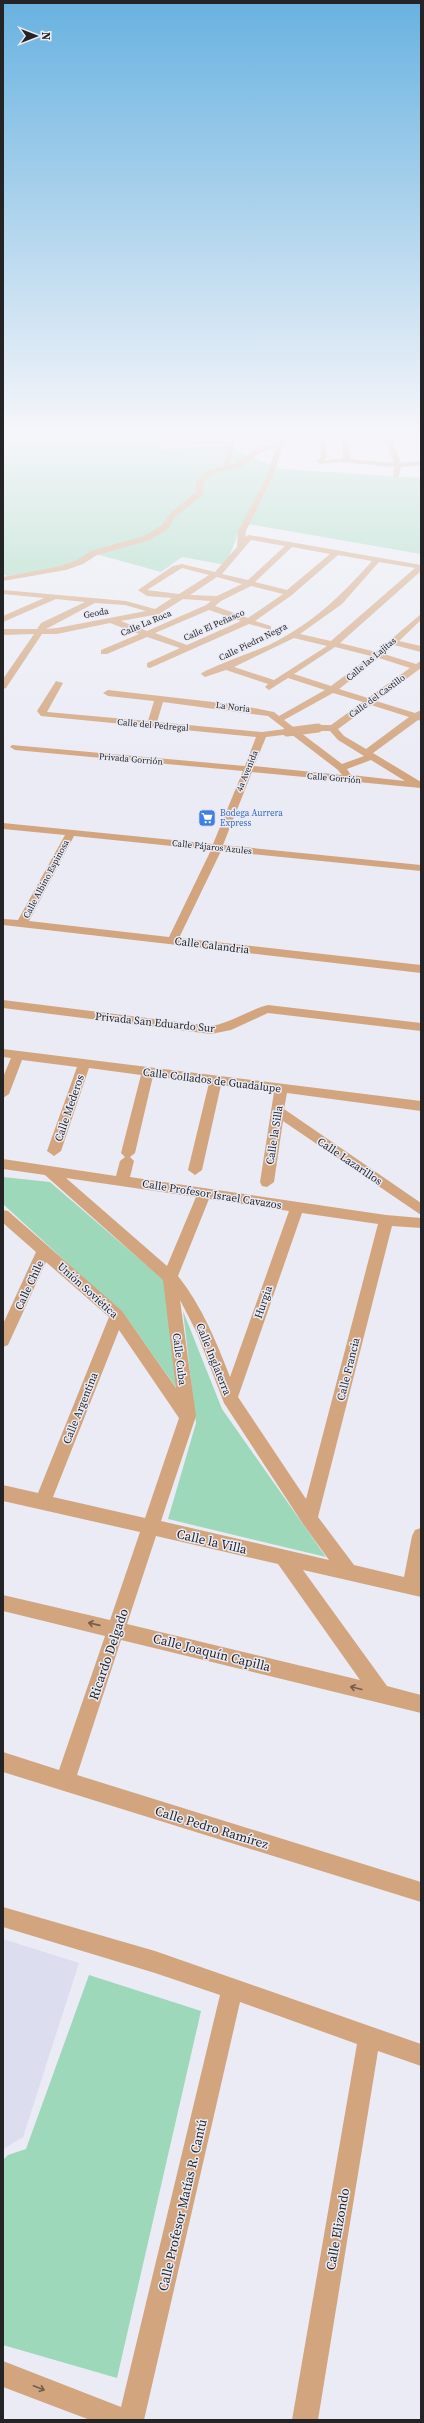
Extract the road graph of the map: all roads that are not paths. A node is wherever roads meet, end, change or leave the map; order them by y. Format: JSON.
{"nodes":[{"id":1,"x":119,"y":547,"type":"edge"},
{"id":2,"x":240,"y":547,"type":"edge"},
{"id":3,"x":288,"y":547,"type":"edge"},
{"id":4,"x":312,"y":547,"type":"edge"},
{"id":5,"x":338,"y":551,"type":"junction"},
{"id":6,"x":378,"y":559,"type":"junction"},
{"id":7,"x":421,"y":567,"type":"edge"},
{"id":8,"x":217,"y":574,"type":"junction"},
{"id":9,"x":3,"y":579,"type":"edge"},
{"id":10,"x":248,"y":584,"type":"junction"},
{"id":11,"x":3,"y":592,"type":"edge"},
{"id":12,"x":289,"y":593,"type":"junction"},
{"id":13,"x":13,"y":594,"type":"junction"},
{"id":14,"x":184,"y":596,"type":"junction"},
{"id":15,"x":54,"y":597,"type":"junction"},
{"id":16,"x":3,"y":598,"type":"edge"},
{"id":17,"x":218,"y":599,"type":"junction"},
{"id":18,"x":91,"y":602,"type":"junction"},
{"id":19,"x":210,"y":607,"type":"junction"},
{"id":20,"x":156,"y":612,"type":"junction"},
{"id":21,"x":421,"y":616,"type":"edge"},
{"id":22,"x":3,"y":619,"type":"edge"},
{"id":23,"x":111,"y":621,"type":"junction"},
{"id":24,"x":250,"y":621,"type":"junction"},
{"id":25,"x":268,"y":628,"type":"dead end"},
{"id":26,"x":3,"y":632,"type":"edge"},
{"id":27,"x":38,"y":633,"type":"junction"},
{"id":28,"x":147,"y":633,"type":"junction"},
{"id":29,"x":292,"y":635,"type":"junction"},
{"id":30,"x":392,"y":642,"type":"junction"},
{"id":31,"x":333,"y":644,"type":"junction"},
{"id":32,"x":187,"y":648,"type":"junction"},
{"id":33,"x":421,"y":649,"type":"edge"},
{"id":34,"x":104,"y":652,"type":"dead end"},
{"id":35,"x":379,"y":655,"type":"junction"},
{"id":36,"x":150,"y":665,"type":"dead end"},
{"id":37,"x":419,"y":666,"type":"edge"},
{"id":38,"x":226,"y":667,"type":"junction"},
{"id":39,"x":205,"y":674,"type":"dead end"},
{"id":40,"x":287,"y":675,"type":"junction"},
{"id":41,"x":59,"y":683,"type":"dead end"},
{"id":42,"x":3,"y":686,"type":"edge"},
{"id":43,"x":332,"y":691,"type":"junction"},
{"id":44,"x":108,"y":692,"type":"dead end"},
{"id":45,"x":159,"y":698,"type":"junction"},
{"id":46,"x":371,"y":702,"type":"junction"},
{"id":47,"x":420,"y":716,"type":"edge"},
{"id":48,"x":279,"y":718,"type":"junction"},
{"id":49,"x":152,"y":725,"type":"junction"},
{"id":50,"x":333,"y":728,"type":"junction"},
{"id":51,"x":262,"y":735,"type":"junction"},
{"id":52,"x":15,"y":747,"type":"dead end"},
{"id":53,"x":369,"y":755,"type":"junction"},
{"id":54,"x":341,"y":768,"type":"junction"},
{"id":55,"x":248,"y":770,"type":"junction"},
{"id":56,"x":353,"y":780,"type":"junction"},
{"id":57,"x":420,"y":785,"type":"edge"},
{"id":58,"x":7,"y":827,"type":"edge"},
{"id":59,"x":71,"y":833,"type":"junction"},
{"id":60,"x":3,"y":838,"type":"edge"},
{"id":61,"x":217,"y":848,"type":"junction"},
{"id":62,"x":421,"y":868,"type":"edge"},
{"id":63,"x":3,"y":922,"type":"edge"},
{"id":64,"x":22,"y":924,"type":"junction"},
{"id":65,"x":173,"y":940,"type":"junction"},
{"id":66,"x":421,"y":969,"type":"edge"},
{"id":67,"x":3,"y":1004,"type":"edge"},
{"id":68,"x":421,"y":1027,"type":"edge"},
{"id":69,"x":3,"y":1053,"type":"edge"},
{"id":70,"x":18,"y":1055,"type":"junction"},
{"id":71,"x":84,"y":1064,"type":"junction"},
{"id":72,"x":148,"y":1072,"type":"junction"},
{"id":73,"x":216,"y":1081,"type":"junction"},
{"id":74,"x":281,"y":1088,"type":"junction"},
{"id":75,"x":3,"y":1094,"type":"edge"},
{"id":76,"x":421,"y":1106,"type":"edge"},
{"id":77,"x":279,"y":1112,"type":"junction"},
{"id":78,"x":54,"y":1151,"type":"dead end"},
{"id":79,"x":3,"y":1164,"type":"edge"},
{"id":80,"x":195,"y":1170,"type":"dead end"},
{"id":81,"x":49,"y":1171,"type":"junction"},
{"id":82,"x":122,"y":1180,"type":"junction"},
{"id":83,"x":267,"y":1182,"type":"dead end"},
{"id":84,"x":205,"y":1192,"type":"junction"},
{"id":85,"x":297,"y":1207,"type":"junction"},
{"id":86,"x":421,"y":1210,"type":"edge"},
{"id":87,"x":3,"y":1215,"type":"edge"},
{"id":88,"x":386,"y":1220,"type":"junction"},
{"id":89,"x":421,"y":1223,"type":"edge"},
{"id":90,"x":44,"y":1251,"type":"junction"},
{"id":91,"x":170,"y":1277,"type":"junction"},
{"id":92,"x":117,"y":1315,"type":"junction"},
{"id":93,"x":3,"y":1341,"type":"edge"},
{"id":94,"x":230,"y":1398,"type":"junction"},
{"id":95,"x":188,"y":1416,"type":"junction"},
{"id":96,"x":3,"y":1493,"type":"edge"},
{"id":97,"x":43,"y":1502,"type":"junction"},
{"id":98,"x":309,"y":1519,"type":"junction"},
{"id":99,"x":149,"y":1527,"type":"junction"},
{"id":100,"x":421,"y":1536,"type":"edge"},
{"id":101,"x":284,"y":1558,"type":"junction"},
{"id":102,"x":349,"y":1573,"type":"junction"},
{"id":103,"x":416,"y":1588,"type":"edge"},
{"id":104,"x":3,"y":1603,"type":"edge"},
{"id":105,"x":118,"y":1629,"type":"junction"},
{"id":106,"x":381,"y":1694,"type":"junction"},
{"id":107,"x":421,"y":1704,"type":"edge"},
{"id":108,"x":3,"y":1762,"type":"edge"},
{"id":109,"x":65,"y":1781,"type":"junction"},
{"id":110,"x":421,"y":1892,"type":"edge"},
{"id":111,"x":3,"y":1917,"type":"edge"},
{"id":112,"x":232,"y":1991,"type":"junction"},
{"id":113,"x":369,"y":2038,"type":"junction"},
{"id":114,"x":421,"y":2055,"type":"edge"},
{"id":115,"x":3,"y":2374,"type":"edge"},
{"id":116,"x":123,"y":2420,"type":"edge"},
{"id":117,"x":131,"y":2420,"type":"edge"},
{"id":118,"x":305,"y":2420,"type":"edge"}],
"edges":[{"from":1,"to":9,"type":"street"},
{"from":2,"to":8,"type":"street","name":"Geoda"},
{"from":3,"to":10,"type":"street","name":"Calle La Roca"},
{"from":4,"to":5,"type":"street"},
{"from":5,"to":6,"type":"street"},
{"from":5,"to":12,"type":"street","name":"Calle El Peñasco"},
{"from":6,"to":7,"type":"street"},
{"from":6,"to":29,"type":"street","name":"Calle Piedra Negra"},
{"from":7,"to":31,"type":"street"},
{"from":8,"to":10,"type":"street"},
{"from":8,"to":14,"type":"street","name":"Geoda"},
{"from":8,"to":14,"type":"street"},
{"from":10,"to":12,"type":"street"},
{"from":10,"to":17,"type":"street","name":"Calle La Roca"},
{"from":11,"to":13,"type":"street"},
{"from":12,"to":24,"type":"street","name":"Calle El Peñasco"},
{"from":13,"to":15,"type":"street"},
{"from":13,"to":16,"type":"street"},
{"from":14,"to":17,"type":"street"},
{"from":14,"to":20,"type":"street","name":"Geoda"},
{"from":15,"to":18,"type":"street"},
{"from":15,"to":22,"type":"street"},
{"from":17,"to":19,"type":"street","name":"Calle La Roca"},
{"from":18,"to":20,"type":"street"},
{"from":18,"to":27,"type":"street"},
{"from":19,"to":24,"type":"street"},
{"from":19,"to":28,"type":"street","name":"Calle La Roca"},
{"from":20,"to":23,"type":"street","name":"Geoda"},
{"from":21,"to":30,"type":"street","name":"Calle las Lajitas"},
{"from":23,"to":27,"type":"street","name":"Geoda"},
{"from":23,"to":28,"type":"street"},
{"from":24,"to":25,"type":"street"},
{"from":24,"to":32,"type":"street","name":"Calle El Peñasco"},
{"from":26,"to":27,"type":"street","name":"Geoda"},
{"from":27,"to":42,"type":"street"},
{"from":28,"to":32,"type":"street"},
{"from":28,"to":34,"type":"street","name":"Calle La Roca"},
{"from":29,"to":31,"type":"street"},
{"from":29,"to":38,"type":"street","name":"Calle Piedra Negra"},
{"from":30,"to":33,"type":"street"},
{"from":30,"to":35,"type":"street","name":"Calle las Lajitas"},
{"from":31,"to":35,"type":"street"},
{"from":31,"to":40,"type":"street"},
{"from":32,"to":36,"type":"street","name":"Calle El Peñasco"},
{"from":35,"to":37,"type":"street"},
{"from":35,"to":43,"type":"street","name":"Calle las Lajitas"},
{"from":37,"to":46,"type":"street","name":"Calle del Castillo"},
{"from":38,"to":39,"type":"street","name":"Calle Piedra Negra"},
{"from":38,"to":40,"type":"street"},
{"from":40,"to":43,"type":"street"},
{"from":41,"to":49,"type":"street","name":"Calle del Pedregal"},
{"from":43,"to":46,"type":"street"},
{"from":43,"to":48,"type":"street","name":"Calle las Lajitas"},
{"from":44,"to":45,"type":"street","name":"La Noria"},
{"from":45,"to":48,"type":"street","name":"La Noria"},
{"from":45,"to":49,"type":"street"},
{"from":46,"to":47,"type":"street"},
{"from":46,"to":50,"type":"street","name":"Calle del Castillo"},
{"from":47,"to":53,"type":"street"},
{"from":48,"to":54,"type":"street","name":"La Noria"},
{"from":49,"to":51,"type":"street","name":"Calle del Pedregal"},
{"from":50,"to":51,"type":"street","bridge":true},
{"from":50,"to":53,"type":"street"},
{"from":51,"to":55,"type":"street","name":"4a Avenida"},
{"from":52,"to":55,"type":"street","name":"Privada Gorrión"},
{"from":53,"to":54,"type":"street"},
{"from":53,"to":57,"type":"street"},
{"from":54,"to":56,"type":"street","name":"La Noria"},
{"from":55,"to":56,"type":"street","name":"Calle Gorrión"},
{"from":55,"to":61,"type":"street","name":"4a Avenida"},
{"from":56,"to":57,"type":"street","name":"Calle Gorrión"},
{"from":58,"to":59,"type":"street","name":"Calle Pájaros Azules"},
{"from":58,"to":60,"type":"street"},
{"from":59,"to":61,"type":"street","name":"Calle Pájaros Azules"},
{"from":59,"to":64,"type":"street","name":"Calle Albino Espinosa"},
{"from":61,"to":62,"type":"street","name":"Calle Pájaros Azules"},
{"from":61,"to":65,"type":"street","name":"4a Avenida"},
{"from":63,"to":64,"type":"street","name":"Calle Calandria"},
{"from":64,"to":65,"type":"street","name":"Calle Calandria"},
{"from":65,"to":66,"type":"street","name":"Calle Calandria"},
{"from":67,"to":68,"type":"street","name":"Privada San Eduardo Sur"},
{"from":69,"to":70,"type":"street","name":"Calle Collados de Guadalupe"},
{"from":70,"to":71,"type":"street","name":"Calle Collados de Guadalupe"},
{"from":70,"to":75,"type":"street"},
{"from":71,"to":72,"type":"street","name":"Calle Collados de Guadalupe"},
{"from":71,"to":78,"type":"street","name":"Calle Mederos"},
{"from":72,"to":73,"type":"street","name":"Calle Collados de Guadalupe"},
{"from":72,"to":82,"type":"street"},
{"from":73,"to":74,"type":"street","name":"Calle Collados de Guadalupe"},
{"from":73,"to":80,"type":"street"},
{"from":74,"to":76,"type":"street","name":"Calle Collados de Guadalupe"},
{"from":74,"to":77,"type":"street","name":"Calle la Silla"},
{"from":77,"to":83,"type":"street","name":"Calle la Silla"},
{"from":77,"to":86,"type":"street","name":"Calle Lazarillos"},
{"from":79,"to":81,"type":"street","name":"Calle Profesor Israel Cavazos"},
{"from":81,"to":82,"type":"street","name":"Calle Profesor Israel Cavazos"},
{"from":81,"to":91,"type":"street","name":"Calle Inglaterra"},
{"from":82,"to":84,"type":"street","name":"Calle Profesor Israel Cavazos"},
{"from":84,"to":85,"type":"street","name":"Calle Profesor Israel Cavazos"},
{"from":84,"to":91,"type":"street","name":"Calle Cuba"},
{"from":85,"to":88,"type":"street","name":"Calle Profesor Israel Cavazos"},
{"from":85,"to":94,"type":"street","name":"Hurgia"},
{"from":87,"to":90,"type":"street","name":"Unión Soviética"},
{"from":88,"to":89,"type":"street","name":"Calle Profesor Israel Cavazos"},
{"from":88,"to":98,"type":"street","name":"Calle Francia"},
{"from":90,"to":92,"type":"street","name":"Unión Soviética"},
{"from":90,"to":93,"type":"street","name":"Calle Chile"},
{"from":91,"to":94,"type":"street","name":"Calle Inglaterra"},
{"from":91,"to":95,"type":"street","name":"Calle Cuba"},
{"from":92,"to":95,"type":"street","name":"Unión Soviética"},
{"from":92,"to":97,"type":"street","name":"Calle Argentina"},
{"from":94,"to":98,"type":"street","name":"Calle Inglaterra"},
{"from":95,"to":99,"type":"street","name":"Calle Cuba"},
{"from":96,"to":97,"type":"street","name":"Calle la Villa"},
{"from":97,"to":99,"type":"street","name":"Calle la Villa"},
{"from":98,"to":102,"type":"street","name":"Calle Inglaterra"},
{"from":99,"to":101,"type":"street","name":"Calle la Villa"},
{"from":99,"to":105,"type":"street","name":"Ricardo Delgado"},
{"from":100,"to":103,"type":"street"},
{"from":101,"to":102,"type":"street","name":"Calle la Villa"},
{"from":101,"to":106,"type":"street"},
{"from":102,"to":103,"type":"street","name":"Calle la Villa"},
{"from":105,"to":104,"type":"street","name":"Calle Joaquín Capilla","one_way":true},
{"from":106,"to":105,"type":"street","name":"Calle Joaquín Capilla","one_way":true},
{"from":105,"to":109,"type":"street","name":"Ricardo Delgado"},
{"from":106,"to":107,"type":"street","name":"Calle Joaquín Capilla"},
{"from":108,"to":109,"type":"street","name":"Calle Pedro Ramírez"},
{"from":109,"to":110,"type":"street","name":"Calle Pedro Ramírez"},
{"from":111,"to":112,"type":"street"},
{"from":112,"to":113,"type":"street"},
{"from":112,"to":117,"type":"street","name":"Calle Profesor Matías R. Cantú"},
{"from":113,"to":114,"type":"street"},
{"from":113,"to":118,"type":"street","name":"Calle Elizondo"},
{"from":115,"to":116,"type":"street","one_way":true}]}
